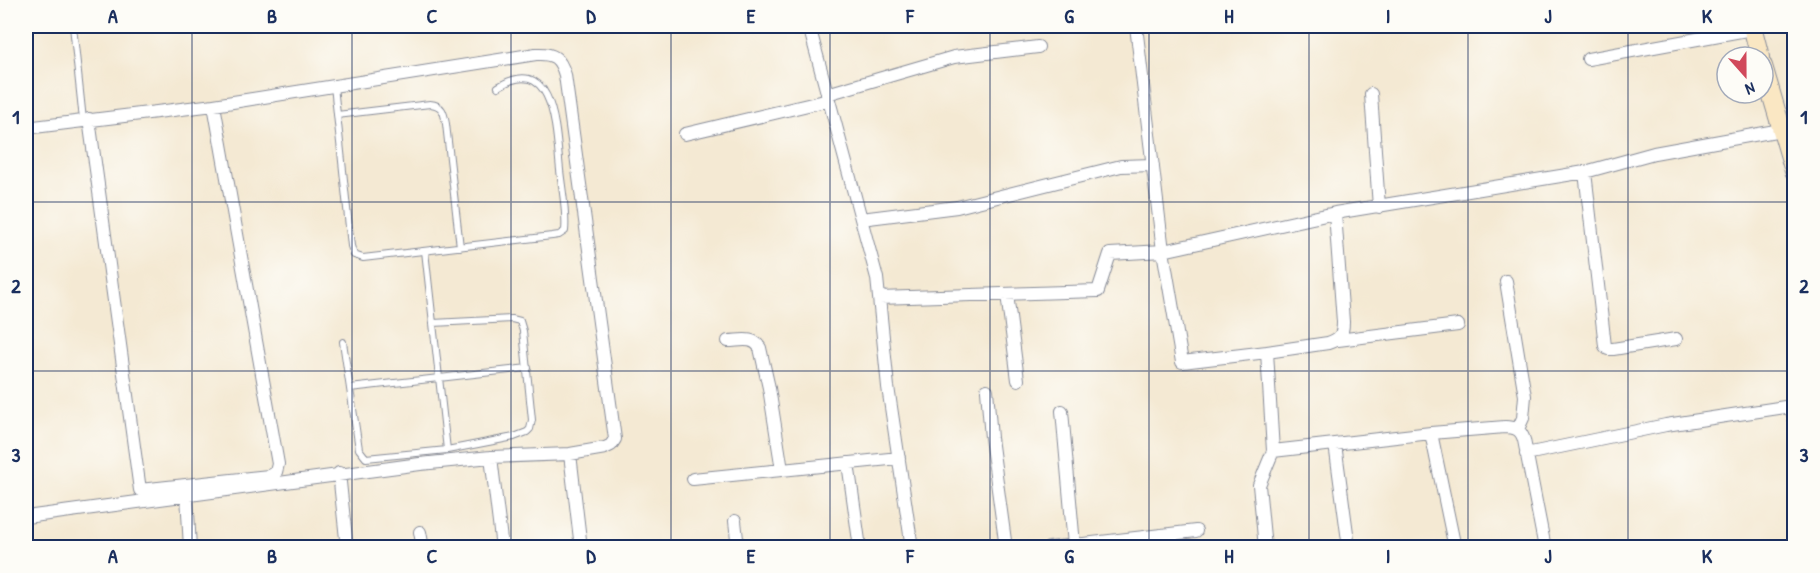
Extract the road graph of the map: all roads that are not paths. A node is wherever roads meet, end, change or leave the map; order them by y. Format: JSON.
{"nodes":[{"id":1,"x":73,"y":26,"type":"edge"},
{"id":2,"x":809,"y":26,"type":"edge"},
{"id":3,"x":1136,"y":26,"type":"edge"},
{"id":4,"x":1752,"y":27,"type":"edge"},
{"id":5,"x":1757,"y":45,"type":"edge"},
{"id":6,"x":1038,"y":47,"type":"dead end"},
{"id":7,"x":1588,"y":58,"type":"dead end"},
{"id":8,"x":334,"y":86,"type":"junction"},
{"id":9,"x":498,"y":87,"type":"dead end"},
{"id":10,"x":1371,"y":93,"type":"dead end"},
{"id":11,"x":828,"y":97,"type":"junction"},
{"id":12,"x":214,"y":105,"type":"junction"},
{"id":13,"x":1774,"y":105,"type":"edge"},
{"id":14,"x":337,"y":115,"type":"junction"},
{"id":15,"x":86,"y":119,"type":"junction"},
{"id":16,"x":26,"y":128,"type":"edge"},
{"id":17,"x":1781,"y":130,"type":"junction"},
{"id":18,"x":685,"y":134,"type":"dead end"},
{"id":19,"x":1153,"y":165,"type":"junction"},
{"id":20,"x":1794,"y":169,"type":"edge"},
{"id":21,"x":1585,"y":172,"type":"junction"},
{"id":22,"x":1379,"y":207,"type":"junction"},
{"id":23,"x":1335,"y":213,"type":"junction"},
{"id":24,"x":861,"y":219,"type":"junction"},
{"id":25,"x":460,"y":247,"type":"junction"},
{"id":26,"x":1163,"y":250,"type":"junction"},
{"id":27,"x":424,"y":251,"type":"junction"},
{"id":28,"x":1506,"y":281,"type":"dead end"},
{"id":29,"x":1007,"y":294,"type":"junction"},
{"id":30,"x":879,"y":298,"type":"junction"},
{"id":31,"x":433,"y":323,"type":"junction"},
{"id":32,"x":1458,"y":325,"type":"dead end"},
{"id":33,"x":1676,"y":339,"type":"dead end"},
{"id":34,"x":1338,"y":340,"type":"junction"},
{"id":35,"x":728,"y":341,"type":"dead end"},
{"id":36,"x":343,"y":342,"type":"dead end"},
{"id":37,"x":1267,"y":352,"type":"junction"},
{"id":38,"x":528,"y":368,"type":"junction"},
{"id":39,"x":439,"y":377,"type":"junction"},
{"id":40,"x":1018,"y":380,"type":"dead end"},
{"id":41,"x":350,"y":387,"type":"junction"},
{"id":42,"x":987,"y":390,"type":"dead end"},
{"id":43,"x":1062,"y":411,"type":"dead end"},
{"id":44,"x":1794,"y":418,"type":"edge"},
{"id":45,"x":1518,"y":429,"type":"junction"},
{"id":46,"x":1431,"y":433,"type":"junction"},
{"id":47,"x":1335,"y":444,"type":"junction"},
{"id":48,"x":447,"y":450,"type":"junction"},
{"id":49,"x":1273,"y":451,"type":"junction"},
{"id":50,"x":570,"y":454,"type":"junction"},
{"id":51,"x":1526,"y":454,"type":"junction"},
{"id":52,"x":491,"y":457,"type":"junction"},
{"id":53,"x":898,"y":458,"type":"junction"},
{"id":54,"x":848,"y":463,"type":"junction"},
{"id":55,"x":782,"y":470,"type":"junction"},
{"id":56,"x":339,"y":473,"type":"junction"},
{"id":57,"x":693,"y":479,"type":"dead end"},
{"id":58,"x":187,"y":495,"type":"junction"},
{"id":59,"x":26,"y":517,"type":"edge"},
{"id":60,"x":735,"y":521,"type":"dead end"},
{"id":61,"x":1196,"y":531,"type":"dead end"},
{"id":62,"x":420,"y":532,"type":"dead end"},
{"id":63,"x":1074,"y":545,"type":"junction"},
{"id":64,"x":1452,"y":547,"type":"edge"},
{"id":65,"x":190,"y":548,"type":"edge"},
{"id":66,"x":346,"y":548,"type":"edge"},
{"id":67,"x":423,"y":548,"type":"edge"},
{"id":68,"x":502,"y":548,"type":"edge"},
{"id":69,"x":580,"y":548,"type":"edge"},
{"id":70,"x":738,"y":548,"type":"edge"},
{"id":71,"x":860,"y":548,"type":"edge"},
{"id":72,"x":912,"y":548,"type":"edge"},
{"id":73,"x":1006,"y":548,"type":"edge"},
{"id":74,"x":1049,"y":548,"type":"edge"},
{"id":75,"x":1265,"y":548,"type":"edge"},
{"id":76,"x":1349,"y":548,"type":"edge"},
{"id":77,"x":1545,"y":548,"type":"edge"}],
"edges":[{"from":1,"to":15,"type":"lane"},
{"from":2,"to":11,"type":"street"},
{"from":3,"to":19,"type":"street"},
{"from":4,"to":5,"type":"street"},
{"from":4,"to":7,"type":"street"},
{"from":6,"to":11,"type":"street"},
{"from":8,"to":12,"type":"street"},
{"from":8,"to":14,"type":"lane"},
{"from":8,"to":50,"type":"street"},
{"from":9,"to":25,"type":"lane"},
{"from":10,"to":22,"type":"street"},
{"from":11,"to":18,"type":"street"},
{"from":11,"to":24,"type":"street"},
{"from":12,"to":15,"type":"street"},
{"from":12,"to":15,"type":"street"},
{"from":13,"to":17,"type":"street"},
{"from":14,"to":25,"type":"lane"},
{"from":14,"to":27,"type":"lane"},
{"from":15,"to":16,"type":"street"},
{"from":17,"to":20,"type":"street"},
{"from":17,"to":21,"type":"street"},
{"from":19,"to":24,"type":"street"},
{"from":19,"to":26,"type":"street"},
{"from":21,"to":22,"type":"street"},
{"from":21,"to":33,"type":"street"},
{"from":22,"to":23,"type":"street"},
{"from":23,"to":26,"type":"street"},
{"from":23,"to":34,"type":"street"},
{"from":24,"to":30,"type":"street"},
{"from":25,"to":27,"type":"lane"},
{"from":26,"to":29,"type":"street"},
{"from":26,"to":37,"type":"street"},
{"from":27,"to":31,"type":"lane"},
{"from":28,"to":45,"type":"street"},
{"from":29,"to":30,"type":"street"},
{"from":29,"to":40,"type":"street"},
{"from":30,"to":53,"type":"street"},
{"from":31,"to":38,"type":"lane"},
{"from":31,"to":39,"type":"lane"},
{"from":32,"to":34,"type":"street"},
{"from":34,"to":37,"type":"street"},
{"from":35,"to":55,"type":"street"},
{"from":36,"to":41,"type":"lane"},
{"from":37,"to":49,"type":"street"},
{"from":38,"to":39,"type":"lane"},
{"from":38,"to":48,"type":"lane"},
{"from":39,"to":41,"type":"lane"},
{"from":39,"to":48,"type":"lane"},
{"from":41,"to":48,"type":"lane"},
{"from":42,"to":73,"type":"street"},
{"from":43,"to":63,"type":"street"},
{"from":44,"to":51,"type":"street"},
{"from":45,"to":46,"type":"street"},
{"from":45,"to":51,"type":"street"},
{"from":46,"to":47,"type":"street"},
{"from":46,"to":64,"type":"street"},
{"from":47,"to":49,"type":"street"},
{"from":47,"to":76,"type":"street"},
{"from":49,"to":75,"type":"street"},
{"from":50,"to":52,"type":"street"},
{"from":50,"to":69,"type":"street"},
{"from":51,"to":77,"type":"street"},
{"from":52,"to":56,"type":"street"},
{"from":52,"to":68,"type":"street"},
{"from":53,"to":54,"type":"street"},
{"from":53,"to":72,"type":"street"},
{"from":54,"to":55,"type":"street"},
{"from":54,"to":71,"type":"street"},
{"from":55,"to":57,"type":"street"},
{"from":56,"to":58,"type":"street"},
{"from":56,"to":66,"type":"street"},
{"from":58,"to":59,"type":"street"},
{"from":58,"to":65,"type":"street"},
{"from":60,"to":70,"type":"street"},
{"from":61,"to":63,"type":"street"},
{"from":62,"to":67,"type":"street"},
{"from":63,"to":74,"type":"street"}]}
